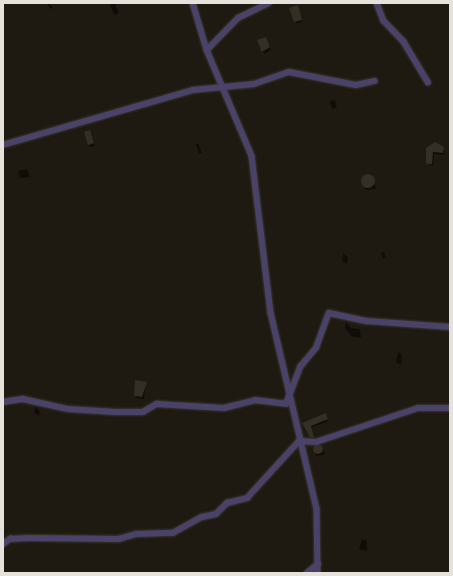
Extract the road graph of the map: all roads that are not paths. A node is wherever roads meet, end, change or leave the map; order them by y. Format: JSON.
{"nodes":[{"id":1,"x":193,"y":3,"type":"edge"},
{"id":2,"x":269,"y":3,"type":"edge"},
{"id":3,"x":377,"y":3,"type":"edge"},
{"id":4,"x":207,"y":50,"type":"junction"},
{"id":5,"x":375,"y":82,"type":"dead end"},
{"id":6,"x":428,"y":82,"type":"dead end"},
{"id":7,"x":224,"y":89,"type":"junction"},
{"id":8,"x":3,"y":146,"type":"edge"},
{"id":9,"x":450,"y":327,"type":"edge"},
{"id":10,"x":291,"y":396,"type":"junction"},
{"id":11,"x":3,"y":402,"type":"edge"},
{"id":12,"x":450,"y":408,"type":"edge"},
{"id":13,"x":304,"y":443,"type":"junction"},
{"id":14,"x":3,"y":544,"type":"edge"},
{"id":15,"x":318,"y":564,"type":"junction"},
{"id":16,"x":307,"y":573,"type":"edge"},
{"id":17,"x":318,"y":573,"type":"edge"}],
"edges":[{"from":1,"to":4,"type":"street"},
{"from":2,"to":4,"type":"street"},
{"from":3,"to":6,"type":"street"},
{"from":4,"to":7,"type":"street"},
{"from":5,"to":7,"type":"street"},
{"from":7,"to":8,"type":"street"},
{"from":7,"to":10,"type":"street"},
{"from":9,"to":10,"type":"street"},
{"from":10,"to":11,"type":"street"},
{"from":10,"to":13,"type":"street"},
{"from":12,"to":13,"type":"street"},
{"from":13,"to":14,"type":"street"},
{"from":13,"to":15,"type":"street"},
{"from":15,"to":16,"type":"street"},
{"from":15,"to":17,"type":"street"}]}
